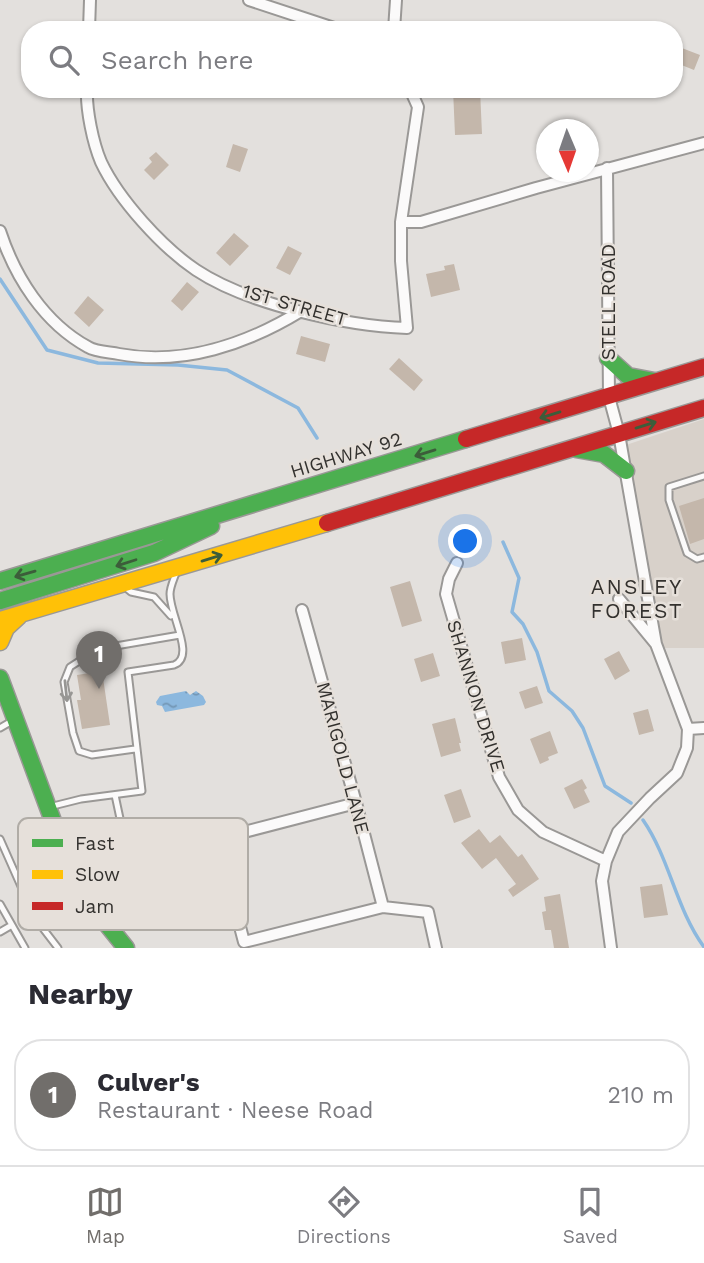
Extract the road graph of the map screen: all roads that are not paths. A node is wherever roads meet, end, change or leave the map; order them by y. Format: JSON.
{"nodes":[{"id":1,"x":90,"y":0,"type":"edge"},
{"id":2,"x":249,"y":0,"type":"edge"},
{"id":3,"x":396,"y":0,"type":"edge"},
{"id":4,"x":89,"y":21,"type":"edge"},
{"id":5,"x":313,"y":21,"type":"edge"},
{"id":6,"x":395,"y":21,"type":"edge"},
{"id":7,"x":86,"y":98,"type":"edge"},
{"id":8,"x":414,"y":98,"type":"edge"},
{"id":9,"x":704,"y":143,"type":"edge"},
{"id":10,"x":607,"y":168,"type":"junction"},
{"id":11,"x":401,"y":222,"type":"junction"},
{"id":12,"x":0,"y":231,"type":"edge"},
{"id":13,"x":301,"y":311,"type":"junction"},
{"id":14,"x":608,"y":358,"type":"junction"},
{"id":15,"x":704,"y":367,"type":"edge"},
{"id":16,"x":658,"y":382,"type":"junction"},
{"id":17,"x":609,"y":397,"type":"junction"},
{"id":18,"x":704,"y":408,"type":"edge"},
{"id":19,"x":619,"y":434,"type":"junction"},
{"id":20,"x":566,"y":450,"type":"junction"},
{"id":21,"x":626,"y":471,"type":"junction"},
{"id":22,"x":704,"y":476,"type":"edge"},
{"id":23,"x":231,"y":512,"type":"junction"},
{"id":24,"x":704,"y":557,"type":"edge"},
{"id":25,"x":457,"y":563,"type":"dead end"},
{"id":26,"x":178,"y":569,"type":"junction"},
{"id":27,"x":0,"y":581,"type":"edge"},
{"id":28,"x":123,"y":585,"type":"junction"},
{"id":29,"x":619,"y":598,"type":"dead end"},
{"id":30,"x":0,"y":601,"type":"edge"},
{"id":31,"x":302,"y":610,"type":"dead end"},
{"id":32,"x":19,"y":616,"type":"junction"},
{"id":33,"x":173,"y":618,"type":"junction"},
{"id":34,"x":0,"y":620,"type":"edge"},
{"id":35,"x":180,"y":635,"type":"junction"},
{"id":36,"x":0,"y":642,"type":"edge"},
{"id":37,"x":656,"y":644,"type":"junction"},
{"id":38,"x":0,"y":678,"type":"edge"},
{"id":39,"x":7,"y":724,"type":"edge"},
{"id":40,"x":704,"y":728,"type":"edge"},
{"id":41,"x":688,"y":729,"type":"junction"},
{"id":42,"x":135,"y":750,"type":"junction"},
{"id":43,"x":116,"y":795,"type":"junction"},
{"id":44,"x":356,"y":803,"type":"junction"},
{"id":45,"x":46,"y":808,"type":"junction"},
{"id":46,"x":50,"y":818,"type":"edge"},
{"id":47,"x":121,"y":818,"type":"edge"},
{"id":48,"x":248,"y":831,"type":"edge"},
{"id":49,"x":0,"y":839,"type":"edge"},
{"id":50,"x":606,"y":861,"type":"junction"},
{"id":51,"x":18,"y":880,"type":"edge"},
{"id":52,"x":0,"y":904,"type":"edge"},
{"id":53,"x":383,"y":906,"type":"junction"},
{"id":54,"x":12,"y":925,"type":"junction"},
{"id":55,"x":44,"y":930,"type":"edge"},
{"id":56,"x":112,"y":930,"type":"edge"},
{"id":57,"x":241,"y":930,"type":"edge"},
{"id":58,"x":0,"y":932,"type":"edge"},
{"id":59,"x":25,"y":948,"type":"edge"},
{"id":60,"x":58,"y":948,"type":"edge"},
{"id":61,"x":126,"y":948,"type":"edge"},
{"id":62,"x":436,"y":948,"type":"edge"},
{"id":63,"x":611,"y":948,"type":"edge"}],
"edges":[{"from":1,"to":4,"type":"street"},
{"from":2,"to":5,"type":"street"},
{"from":3,"to":6,"type":"street"},
{"from":7,"to":13,"type":"street","name":"1ST STREET"},
{"from":8,"to":11,"type":"street"},
{"from":9,"to":10,"type":"street"},
{"from":10,"to":11,"type":"street"},
{"from":10,"to":14,"type":"street","name":"STELL ROAD"},
{"from":11,"to":13,"type":"street","name":"1ST STREET"},
{"from":12,"to":13,"type":"street"},
{"from":14,"to":16,"type":"main road"},
{"from":14,"to":17,"type":"street","name":"STELL ROAD"},
{"from":15,"to":16,"type":"main road","name":"HIGHWAY 92"},
{"from":16,"to":17,"type":"main road","name":"HIGHWAY 92"},
{"from":17,"to":19,"type":"street","name":"STELL ROAD"},
{"from":17,"to":23,"type":"main road","name":"HIGHWAY 92","one_way":true},
{"from":19,"to":18,"type":"main road","one_way":true},
{"from":19,"to":20,"type":"main road"},
{"from":19,"to":21,"type":"street","name":"STELL ROAD"},
{"from":20,"to":21,"type":"main road"},
{"from":26,"to":20,"type":"main road","one_way":true},
{"from":21,"to":37,"type":"street","name":"STELL ROAD"},
{"from":22,"to":24,"type":"lane"},
{"from":23,"to":27,"type":"main road","name":"HIGHWAY 92","one_way":true},
{"from":23,"to":30,"type":"main road","one_way":true},
{"from":25,"to":50,"type":"street","name":"SHANNON DRIVE"},
{"from":26,"to":28,"type":"main road"},
{"from":26,"to":33,"type":"lane"},
{"from":28,"to":32,"type":"main road"},
{"from":28,"to":33,"type":"lane"},
{"from":29,"to":37,"type":"street"},
{"from":31,"to":44,"type":"street","name":"MARIGOLD LANE"},
{"from":32,"to":34,"type":"main road"},
{"from":32,"to":36,"type":"main road"},
{"from":33,"to":35,"type":"lane"},
{"from":35,"to":42,"type":"lane"},
{"from":35,"to":42,"type":"lane","one_way":true},
{"from":37,"to":41,"type":"street"},
{"from":38,"to":39,"type":"main road"},
{"from":39,"to":45,"type":"main road"},
{"from":40,"to":41,"type":"street"},
{"from":41,"to":50,"type":"street"},
{"from":42,"to":43,"type":"lane"},
{"from":43,"to":45,"type":"lane"},
{"from":43,"to":47,"type":"lane"},
{"from":44,"to":48,"type":"street"},
{"from":44,"to":53,"type":"street","name":"MARIGOLD LANE"},
{"from":45,"to":46,"type":"main road"},
{"from":49,"to":51,"type":"lane"},
{"from":50,"to":63,"type":"street"},
{"from":52,"to":54,"type":"lane"},
{"from":53,"to":57,"type":"street"},
{"from":53,"to":62,"type":"street"},
{"from":54,"to":58,"type":"lane"},
{"from":54,"to":59,"type":"lane"},
{"from":55,"to":60,"type":"lane"},
{"from":56,"to":61,"type":"main road"}]}
